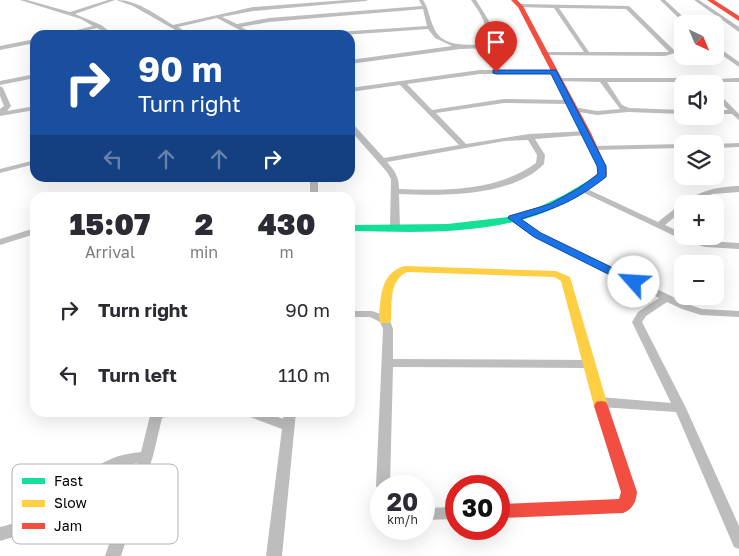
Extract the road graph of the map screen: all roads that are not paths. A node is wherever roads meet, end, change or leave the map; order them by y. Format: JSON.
{"nodes":[{"id":1,"x":22,"y":0,"type":"edge"},
{"id":2,"x":113,"y":0,"type":"edge"},
{"id":3,"x":118,"y":0,"type":"edge"},
{"id":4,"x":362,"y":0,"type":"edge"},
{"id":5,"x":366,"y":0,"type":"edge"},
{"id":6,"x":421,"y":0,"type":"edge"},
{"id":7,"x":473,"y":0,"type":"edge"},
{"id":8,"x":662,"y":0,"type":"edge"},
{"id":9,"x":696,"y":0,"type":"edge"},
{"id":10,"x":710,"y":0,"type":"edge"},
{"id":11,"x":517,"y":3,"type":"edge"},
{"id":12,"x":555,"y":6,"type":"junction"},
{"id":13,"x":426,"y":7,"type":"junction"},
{"id":14,"x":70,"y":14,"type":"junction"},
{"id":15,"x":678,"y":15,"type":"edge"},
{"id":16,"x":216,"y":16,"type":"junction"},
{"id":17,"x":739,"y":20,"type":"edge"},
{"id":18,"x":99,"y":26,"type":"junction"},
{"id":19,"x":174,"y":26,"type":"junction"},
{"id":20,"x":237,"y":26,"type":"junction"},
{"id":21,"x":430,"y":26,"type":"junction"},
{"id":22,"x":82,"y":30,"type":"edge"},
{"id":23,"x":105,"y":30,"type":"edge"},
{"id":24,"x":180,"y":30,"type":"edge"},
{"id":25,"x":244,"y":30,"type":"edge"},
{"id":26,"x":739,"y":30,"type":"edge"},
{"id":27,"x":355,"y":32,"type":"edge"},
{"id":28,"x":30,"y":42,"type":"edge"},
{"id":29,"x":460,"y":47,"type":"junction"},
{"id":30,"x":0,"y":48,"type":"edge"},
{"id":31,"x":587,"y":53,"type":"junction"},
{"id":32,"x":544,"y":54,"type":"junction"},
{"id":33,"x":724,"y":54,"type":"edge"},
{"id":34,"x":355,"y":61,"type":"edge"},
{"id":35,"x":739,"y":65,"type":"edge"},
{"id":36,"x":556,"y":76,"type":"junction"},
{"id":37,"x":30,"y":77,"type":"edge"},
{"id":38,"x":602,"y":80,"type":"junction"},
{"id":39,"x":674,"y":80,"type":"edge"},
{"id":40,"x":724,"y":80,"type":"edge"},
{"id":41,"x":739,"y":80,"type":"edge"},
{"id":42,"x":401,"y":82,"type":"junction"},
{"id":43,"x":0,"y":83,"type":"edge"},
{"id":44,"x":0,"y":88,"type":"edge"},
{"id":45,"x":355,"y":89,"type":"edge"},
{"id":46,"x":724,"y":102,"type":"edge"},
{"id":47,"x":571,"y":105,"type":"junction"},
{"id":48,"x":8,"y":106,"type":"junction"},
{"id":49,"x":30,"y":109,"type":"edge"},
{"id":50,"x":24,"y":110,"type":"junction"},
{"id":51,"x":628,"y":110,"type":"junction"},
{"id":52,"x":431,"y":112,"type":"junction"},
{"id":53,"x":674,"y":112,"type":"edge"},
{"id":54,"x":724,"y":112,"type":"edge"},
{"id":55,"x":733,"y":112,"type":"junction"},
{"id":56,"x":0,"y":114,"type":"edge"},
{"id":57,"x":739,"y":118,"type":"edge"},
{"id":58,"x":355,"y":131,"type":"edge"},
{"id":59,"x":586,"y":133,"type":"junction"},
{"id":60,"x":529,"y":136,"type":"junction"},
{"id":61,"x":739,"y":145,"type":"edge"},
{"id":62,"x":464,"y":146,"type":"junction"},
{"id":63,"x":674,"y":146,"type":"edge"},
{"id":64,"x":724,"y":146,"type":"edge"},
{"id":65,"x":592,"y":148,"type":"junction"},
{"id":66,"x":382,"y":161,"type":"junction"},
{"id":67,"x":30,"y":163,"type":"edge"},
{"id":68,"x":0,"y":170,"type":"edge"},
{"id":69,"x":739,"y":189,"type":"edge"},
{"id":70,"x":582,"y":190,"type":"junction"},
{"id":71,"x":396,"y":191,"type":"junction"},
{"id":72,"x":700,"y":195,"type":"edge"},
{"id":73,"x":674,"y":214,"type":"edge"},
{"id":74,"x":513,"y":218,"type":"junction"},
{"id":75,"x":660,"y":226,"type":"junction"},
{"id":76,"x":394,"y":227,"type":"junction"},
{"id":77,"x":355,"y":228,"type":"edge"},
{"id":78,"x":30,"y":233,"type":"edge"},
{"id":79,"x":0,"y":242,"type":"edge"},
{"id":80,"x":739,"y":246,"type":"edge"},
{"id":81,"x":666,"y":298,"type":"junction"},
{"id":82,"x":355,"y":314,"type":"edge"},
{"id":83,"x":739,"y":314,"type":"edge"},
{"id":84,"x":385,"y":320,"type":"junction"},
{"id":85,"x":387,"y":363,"type":"junction"},
{"id":86,"x":590,"y":364,"type":"junction"},
{"id":87,"x":600,"y":402,"type":"junction"},
{"id":88,"x":680,"y":408,"type":"junction"},
{"id":89,"x":160,"y":417,"type":"edge"},
{"id":90,"x":290,"y":419,"type":"edge"},
{"id":91,"x":146,"y":456,"type":"junction"},
{"id":92,"x":114,"y":464,"type":"edge"},
{"id":93,"x":143,"y":464,"type":"edge"},
{"id":94,"x":383,"y":475,"type":"edge"},
{"id":95,"x":510,"y":511,"type":"edge"},
{"id":96,"x":739,"y":542,"type":"edge"},
{"id":97,"x":117,"y":544,"type":"edge"},
{"id":98,"x":113,"y":556,"type":"edge"},
{"id":99,"x":274,"y":556,"type":"edge"}],
"edges":[{"from":1,"to":14,"type":"street"},
{"from":2,"to":14,"type":"street"},
{"from":3,"to":19,"type":"street"},
{"from":4,"to":5,"type":"street"},
{"from":4,"to":16,"type":"street"},
{"from":6,"to":13,"type":"street"},
{"from":7,"to":29,"type":"street"},
{"from":8,"to":15,"type":"street"},
{"from":9,"to":26,"type":"street"},
{"from":10,"to":17,"type":"main road"},
{"from":11,"to":12,"type":"street"},
{"from":11,"to":32,"type":"main road"},
{"from":12,"to":31,"type":"street"},
{"from":12,"to":31,"type":"street"},
{"from":13,"to":20,"type":"street"},
{"from":13,"to":21,"type":"street"},
{"from":14,"to":18,"type":"street"},
{"from":16,"to":19,"type":"street"},
{"from":16,"to":20,"type":"street"},
{"from":18,"to":22,"type":"street"},
{"from":18,"to":23,"type":"street"},
{"from":19,"to":24,"type":"street"},
{"from":20,"to":25,"type":"street"},
{"from":21,"to":27,"type":"street"},
{"from":21,"to":29,"type":"street"},
{"from":28,"to":30,"type":"street"},
{"from":29,"to":34,"type":"street"},
{"from":31,"to":32,"type":"street"},
{"from":32,"to":36,"type":"main road"},
{"from":33,"to":35,"type":"street"},
{"from":36,"to":38,"type":"street"},
{"from":36,"to":42,"type":"street"},
{"from":36,"to":47,"type":"main road"},
{"from":37,"to":43,"type":"street"},
{"from":38,"to":39,"type":"street"},
{"from":38,"to":51,"type":"street"},
{"from":40,"to":41,"type":"street"},
{"from":42,"to":45,"type":"street"},
{"from":42,"to":52,"type":"street"},
{"from":44,"to":48,"type":"street"},
{"from":46,"to":55,"type":"street"},
{"from":47,"to":51,"type":"street"},
{"from":47,"to":52,"type":"street"},
{"from":47,"to":59,"type":"main road"},
{"from":48,"to":50,"type":"street"},
{"from":48,"to":56,"type":"street"},
{"from":49,"to":50,"type":"street"},
{"from":50,"to":56,"type":"street"},
{"from":51,"to":53,"type":"street"},
{"from":52,"to":62,"type":"street"},
{"from":54,"to":55,"type":"street"},
{"from":55,"to":57,"type":"street"},
{"from":58,"to":66,"type":"street"},
{"from":59,"to":60,"type":"street"},
{"from":59,"to":65,"type":"main road"},
{"from":60,"to":62,"type":"street"},
{"from":60,"to":71,"type":"street"},
{"from":61,"to":64,"type":"street"},
{"from":62,"to":66,"type":"street"},
{"from":63,"to":65,"type":"street"},
{"from":65,"to":70,"type":"main road"},
{"from":66,"to":71,"type":"street"},
{"from":67,"to":68,"type":"street"},
{"from":69,"to":72,"type":"street"},
{"from":70,"to":74,"type":"main road"},
{"from":70,"to":75,"type":"street"},
{"from":71,"to":76,"type":"street"},
{"from":73,"to":75,"type":"street"},
{"from":74,"to":76,"type":"main road"},
{"from":74,"to":81,"type":"street"},
{"from":75,"to":80,"type":"street"},
{"from":76,"to":77,"type":"main road"},
{"from":78,"to":79,"type":"street"},
{"from":81,"to":83,"type":"street"},
{"from":81,"to":88,"type":"street"},
{"from":82,"to":84,"type":"street"},
{"from":84,"to":85,"type":"street"},
{"from":84,"to":86,"type":"main road"},
{"from":85,"to":86,"type":"street"},
{"from":85,"to":94,"type":"street"},
{"from":86,"to":87,"type":"main road"},
{"from":87,"to":88,"type":"street"},
{"from":87,"to":95,"type":"main road"},
{"from":88,"to":96,"type":"street"},
{"from":89,"to":91,"type":"street"},
{"from":90,"to":99,"type":"street"},
{"from":91,"to":92,"type":"street"},
{"from":91,"to":93,"type":"street"},
{"from":97,"to":98,"type":"street"}]}
